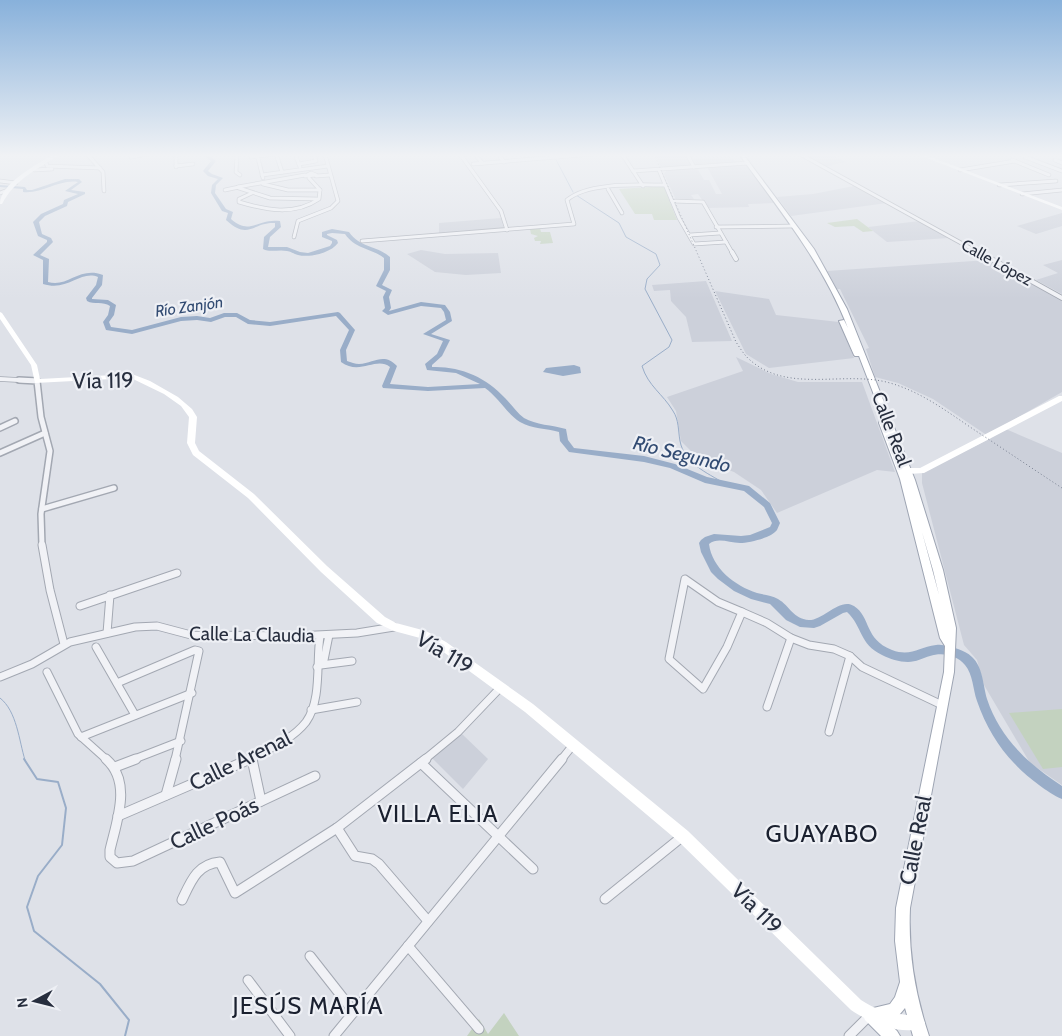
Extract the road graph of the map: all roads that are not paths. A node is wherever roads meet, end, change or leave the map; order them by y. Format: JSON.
{"nodes":[{"id":1,"x":240,"y":202,"type":"edge"},
{"id":2,"x":312,"y":202,"type":"edge"},
{"id":3,"x":336,"y":202,"type":"edge"},
{"id":4,"x":494,"y":202,"type":"edge"},
{"id":5,"x":569,"y":202,"type":"edge"},
{"id":6,"x":616,"y":202,"type":"edge"},
{"id":7,"x":673,"y":202,"type":"edge"},
{"id":8,"x":703,"y":202,"type":"edge"},
{"id":9,"x":777,"y":202,"type":"edge"},
{"id":10,"x":888,"y":202,"type":"edge"},
{"id":11,"x":1044,"y":202,"type":"edge"},
{"id":12,"x":1062,"y":209,"type":"edge"},
{"id":13,"x":294,"y":210,"type":"junction"},
{"id":14,"x":323,"y":211,"type":"junction"},
{"id":15,"x":622,"y":213,"type":"dead end"},
{"id":16,"x":302,"y":218,"type":"junction"},
{"id":17,"x":324,"y":219,"type":"dead end"},
{"id":18,"x":794,"y":226,"type":"junction"},
{"id":19,"x":716,"y":227,"type":"junction"},
{"id":20,"x":507,"y":230,"type":"junction"},
{"id":21,"x":720,"y":233,"type":"junction"},
{"id":22,"x":690,"y":235,"type":"junction"},
{"id":23,"x":294,"y":236,"type":"dead end"},
{"id":24,"x":362,"y":241,"type":"dead end"},
{"id":25,"x":726,"y":242,"type":"junction"},
{"id":26,"x":736,"y":259,"type":"dead end"},
{"id":27,"x":827,"y":279,"type":"junction"},
{"id":28,"x":1062,"y":298,"type":"edge"},
{"id":29,"x":842,"y":312,"type":"junction"},
{"id":30,"x":0,"y":314,"type":"edge"},
{"id":31,"x":0,"y":379,"type":"edge"},
{"id":32,"x":37,"y":381,"type":"junction"},
{"id":33,"x":1062,"y":398,"type":"edge"},
{"id":34,"x":15,"y":421,"type":"dead end"},
{"id":35,"x":0,"y":428,"type":"edge"},
{"id":36,"x":45,"y":433,"type":"junction"},
{"id":37,"x":0,"y":454,"type":"edge"},
{"id":38,"x":906,"y":475,"type":"junction"},
{"id":39,"x":114,"y":488,"type":"dead end"},
{"id":40,"x":42,"y":509,"type":"junction"},
{"id":41,"x":923,"y":547,"type":"junction"},
{"id":42,"x":938,"y":570,"type":"junction"},
{"id":43,"x":177,"y":573,"type":"dead end"},
{"id":44,"x":931,"y":581,"type":"junction"},
{"id":45,"x":110,"y":596,"type":"junction"},
{"id":46,"x":80,"y":606,"type":"dead end"},
{"id":47,"x":742,"y":612,"type":"junction"},
{"id":48,"x":394,"y":628,"type":"junction"},
{"id":49,"x":107,"y":633,"type":"junction"},
{"id":50,"x":329,"y":635,"type":"junction"},
{"id":51,"x":320,"y":636,"type":"junction"},
{"id":52,"x":791,"y":638,"type":"junction"},
{"id":53,"x":64,"y":644,"type":"junction"},
{"id":54,"x":950,"y":645,"type":"junction"},
{"id":55,"x":96,"y":647,"type":"dead end"},
{"id":56,"x":850,"y":656,"type":"junction"},
{"id":57,"x":352,"y":661,"type":"dead end"},
{"id":58,"x":319,"y":666,"type":"junction"},
{"id":59,"x":47,"y":672,"type":"dead end"},
{"id":60,"x":0,"y":677,"type":"edge"},
{"id":61,"x":117,"y":682,"type":"junction"},
{"id":62,"x":500,"y":688,"type":"junction"},
{"id":63,"x":192,"y":693,"type":"junction"},
{"id":64,"x":357,"y":702,"type":"dead end"},
{"id":65,"x":942,"y":705,"type":"junction"},
{"id":66,"x":767,"y":707,"type":"dead end"},
{"id":67,"x":311,"y":710,"type":"junction"},
{"id":68,"x":135,"y":715,"type":"junction"},
{"id":69,"x":829,"y":732,"type":"dead end"},
{"id":70,"x":81,"y":738,"type":"junction"},
{"id":71,"x":181,"y":741,"type":"junction"},
{"id":72,"x":572,"y":745,"type":"junction"},
{"id":73,"x":252,"y":757,"type":"junction"},
{"id":74,"x":421,"y":763,"type":"junction"},
{"id":75,"x":115,"y":768,"type":"junction"},
{"id":76,"x":314,"y":776,"type":"dead end"},
{"id":77,"x":166,"y":796,"type":"junction"},
{"id":78,"x":261,"y":801,"type":"junction"},
{"id":79,"x":118,"y":816,"type":"junction"},
{"id":80,"x":337,"y":828,"type":"junction"},
{"id":81,"x":497,"y":834,"type":"junction"},
{"id":82,"x":683,"y":836,"type":"junction"},
{"id":83,"x":532,"y":869,"type":"dead end"},
{"id":84,"x":605,"y":899,"type":"dead end"},
{"id":85,"x":182,"y":900,"type":"dead end"},
{"id":86,"x":428,"y":921,"type":"junction"},
{"id":87,"x":408,"y":946,"type":"junction"},
{"id":88,"x":310,"y":956,"type":"dead end"},
{"id":89,"x":248,"y":980,"type":"dead end"},
{"id":90,"x":906,"y":984,"type":"junction"},
{"id":91,"x":354,"y":1012,"type":"junction"},
{"id":92,"x":870,"y":1015,"type":"junction"},
{"id":93,"x":478,"y":1029,"type":"dead end"},
{"id":94,"x":919,"y":1030,"type":"edge"},
{"id":95,"x":290,"y":1036,"type":"edge"},
{"id":96,"x":334,"y":1036,"type":"edge"},
{"id":97,"x":849,"y":1036,"type":"edge"},
{"id":98,"x":892,"y":1036,"type":"edge"}],
"edges":[{"from":1,"to":13,"type":"street"},
{"from":2,"to":13,"type":"street"},
{"from":3,"to":14,"type":"street"},
{"from":4,"to":20,"type":"street"},
{"from":5,"to":20,"type":"street"},
{"from":6,"to":15,"type":"street"},
{"from":7,"to":22,"type":"street"},
{"from":8,"to":19,"type":"street"},
{"from":9,"to":18,"type":"main road","name":"Calle Real"},
{"from":10,"to":28,"type":"street","name":"Calle López"},
{"from":11,"to":12,"type":"main road"},
{"from":13,"to":16,"type":"street"},
{"from":14,"to":16,"type":"street"},
{"from":14,"to":17,"type":"street"},
{"from":16,"to":23,"type":"street"},
{"from":18,"to":19,"type":"street"},
{"from":18,"to":27,"type":"main road","name":"Calle Real"},
{"from":19,"to":21,"type":"street"},
{"from":20,"to":24,"type":"street"},
{"from":21,"to":22,"type":"street"},
{"from":21,"to":25,"type":"street"},
{"from":22,"to":25,"type":"street"},
{"from":25,"to":26,"type":"street"},
{"from":27,"to":29,"type":"main road","name":"Calle Real"},
{"from":27,"to":29,"type":"main road","name":"Calle Real"},
{"from":29,"to":38,"type":"main road","name":"Calle Real"},
{"from":29,"to":38,"type":"main road","name":"Calle Real"},
{"from":30,"to":32,"type":"main road"},
{"from":31,"to":32,"type":"street"},
{"from":32,"to":36,"type":"street"},
{"from":32,"to":48,"type":"main road","name":"Vía 119"},
{"from":33,"to":38,"type":"main road"},
{"from":34,"to":35,"type":"street"},
{"from":36,"to":37,"type":"street"},
{"from":36,"to":40,"type":"street"},
{"from":38,"to":41,"type":"main road","name":"Calle Real"},
{"from":38,"to":42,"type":"main road","name":"Calle Real"},
{"from":39,"to":40,"type":"street"},
{"from":40,"to":53,"type":"street"},
{"from":41,"to":42,"type":"main road"},
{"from":41,"to":44,"type":"main road","name":"Calle Real"},
{"from":42,"to":44,"type":"main road"},
{"from":42,"to":54,"type":"main road","name":"Calle Real"},
{"from":43,"to":45,"type":"street"},
{"from":44,"to":54,"type":"main road","name":"Calle Real"},
{"from":45,"to":46,"type":"street"},
{"from":45,"to":49,"type":"street"},
{"from":47,"to":47,"type":"street"},
{"from":47,"to":52,"type":"street"},
{"from":48,"to":50,"type":"street","name":"Calle La Claudia"},
{"from":48,"to":62,"type":"main road","name":"Vía 119"},
{"from":49,"to":51,"type":"street","name":"Calle La Claudia"},
{"from":49,"to":53,"type":"street","name":"Calle La Claudia"},
{"from":50,"to":51,"type":"street","name":"Calle La Claudia"},
{"from":50,"to":58,"type":"street","name":"Calle Arenal"},
{"from":51,"to":58,"type":"street","name":"Calle Arenal"},
{"from":52,"to":56,"type":"street"},
{"from":52,"to":66,"type":"street"},
{"from":53,"to":60,"type":"street","name":"Calle La Claudia"},
{"from":54,"to":65,"type":"main road","name":"Calle Real"},
{"from":55,"to":61,"type":"street"},
{"from":56,"to":65,"type":"street"},
{"from":56,"to":69,"type":"street"},
{"from":57,"to":58,"type":"street"},
{"from":58,"to":67,"type":"street","name":"Calle Arenal"},
{"from":59,"to":70,"type":"street"},
{"from":61,"to":63,"type":"street"},
{"from":61,"to":68,"type":"street"},
{"from":62,"to":72,"type":"main road","name":"Vía 119"},
{"from":62,"to":74,"type":"street"},
{"from":63,"to":68,"type":"street"},
{"from":63,"to":71,"type":"street"},
{"from":64,"to":67,"type":"street"},
{"from":65,"to":90,"type":"main road","name":"Calle Real"},
{"from":67,"to":73,"type":"street","name":"Calle Arenal"},
{"from":68,"to":70,"type":"street"},
{"from":70,"to":75,"type":"street"},
{"from":71,"to":75,"type":"street"},
{"from":71,"to":77,"type":"street"},
{"from":72,"to":81,"type":"street"},
{"from":72,"to":82,"type":"main road","name":"Vía 119"},
{"from":73,"to":77,"type":"street","name":"Calle Arenal"},
{"from":73,"to":78,"type":"street"},
{"from":74,"to":80,"type":"street"},
{"from":74,"to":81,"type":"street"},
{"from":75,"to":79,"type":"street"},
{"from":76,"to":78,"type":"street","name":"Calle Poás"},
{"from":77,"to":79,"type":"street","name":"Calle Arenal"},
{"from":78,"to":79,"type":"street","name":"Calle Poás"},
{"from":80,"to":85,"type":"street"},
{"from":80,"to":86,"type":"street"},
{"from":81,"to":83,"type":"street"},
{"from":81,"to":86,"type":"street"},
{"from":82,"to":84,"type":"street"},
{"from":82,"to":92,"type":"main road","name":"Vía 119"},
{"from":86,"to":87,"type":"street"},
{"from":87,"to":91,"type":"street"},
{"from":87,"to":93,"type":"street"},
{"from":88,"to":91,"type":"street"},
{"from":89,"to":95,"type":"street"},
{"from":90,"to":92,"type":"main road"},
{"from":90,"to":94,"type":"main road","name":"Calle Real"},
{"from":91,"to":96,"type":"street"},
{"from":92,"to":94,"type":"main road","name":"Vía 119"},
{"from":92,"to":97,"type":"street"},
{"from":92,"to":98,"type":"main road"}]}
